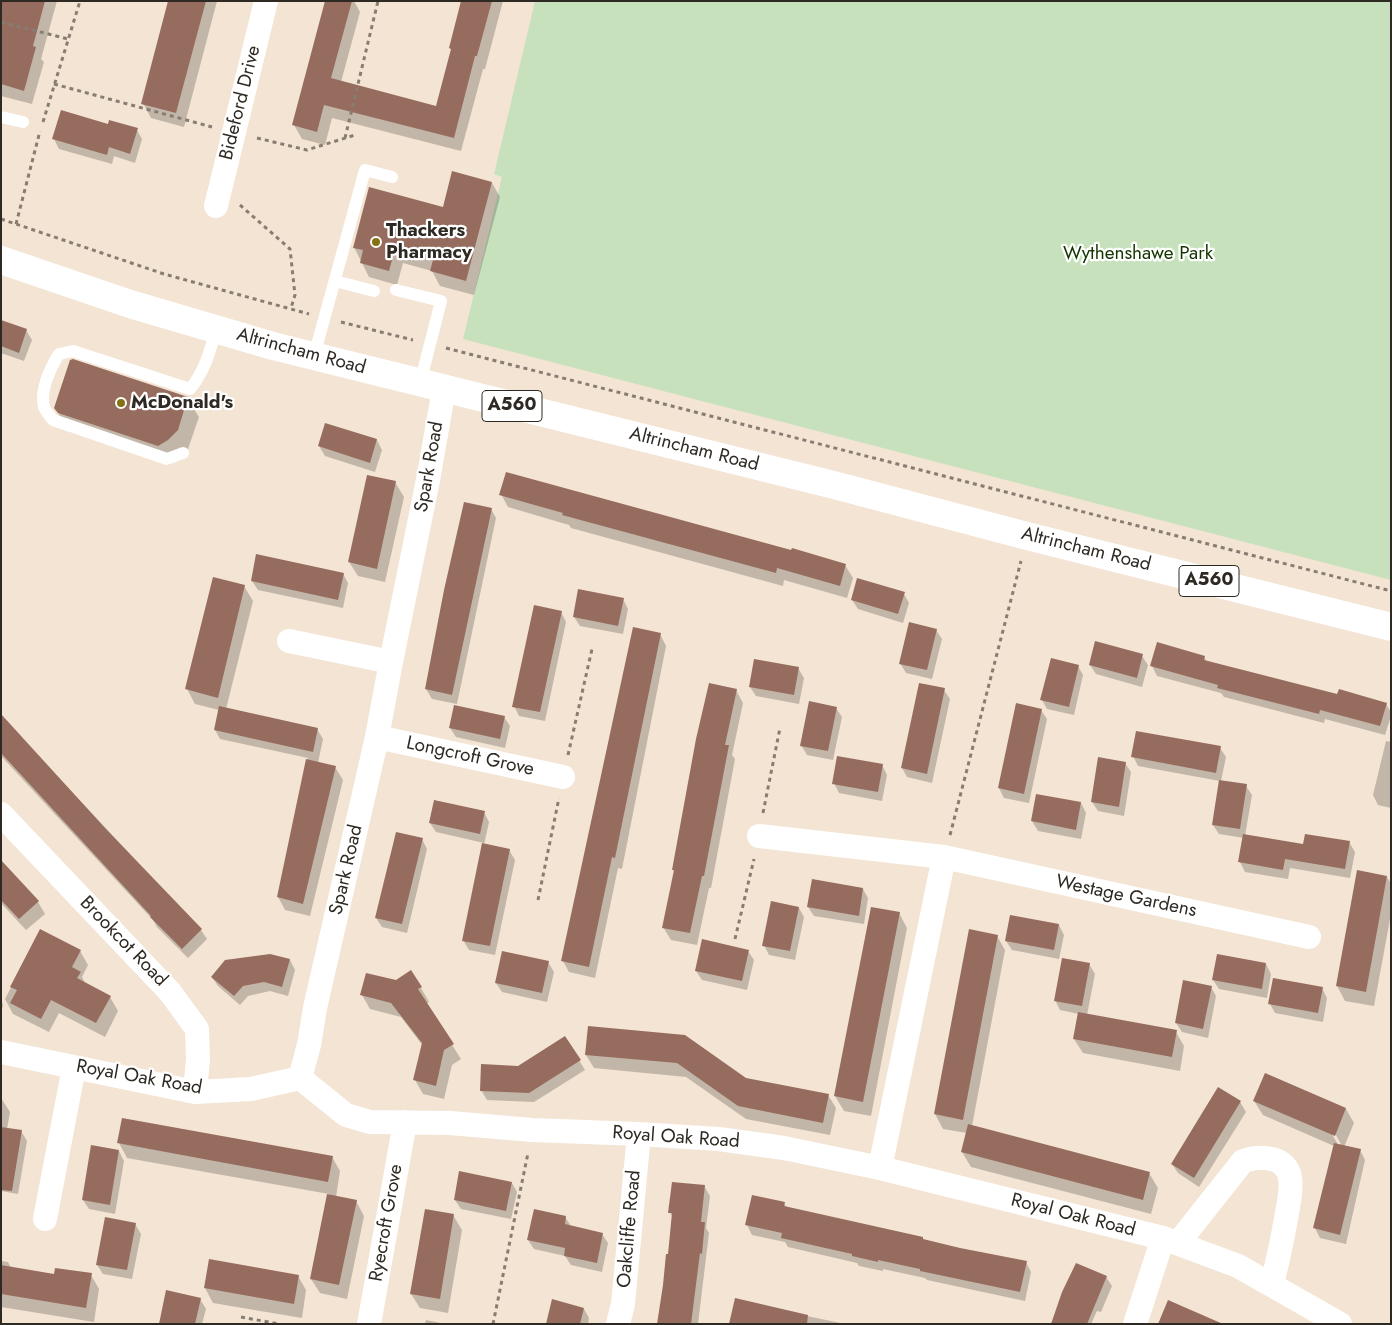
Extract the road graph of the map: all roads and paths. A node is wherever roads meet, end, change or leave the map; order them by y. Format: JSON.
{"nodes":[{"id":1,"x":80,"y":1,"type":"edge"},
{"id":2,"x":266,"y":1,"type":"edge"},
{"id":3,"x":378,"y":1,"type":"edge"},
{"id":4,"x":1,"y":22,"type":"edge"},
{"id":5,"x":68,"y":39,"type":"junction"},
{"id":6,"x":54,"y":84,"type":"junction"},
{"id":7,"x":1,"y":117,"type":"edge"},
{"id":8,"x":23,"y":122,"type":"dead end"},
{"id":9,"x":234,"y":133,"type":"junction"},
{"id":10,"x":354,"y":135,"type":"dead end"},
{"id":11,"x":345,"y":138,"type":"junction"},
{"id":12,"x":392,"y":177,"type":"dead end"},
{"id":13,"x":219,"y":197,"type":"joint"},
{"id":14,"x":1,"y":219,"type":"edge"},
{"id":15,"x":16,"y":224,"type":"junction"},
{"id":16,"x":1,"y":260,"type":"edge"},
{"id":17,"x":335,"y":281,"type":"junction"},
{"id":18,"x":396,"y":290,"type":"dead end"},
{"id":19,"x":374,"y":291,"type":"dead end"},
{"id":20,"x":291,"y":308,"type":"junction"},
{"id":21,"x":325,"y":318,"type":"junction"},
{"id":22,"x":216,"y":330,"type":"junction"},
{"id":23,"x":430,"y":344,"type":"junction"},
{"id":24,"x":314,"y":356,"type":"junction"},
{"id":25,"x":432,"y":386,"type":"junction"},
{"id":26,"x":184,"y":453,"type":"dead end"},
{"id":27,"x":1027,"y":536,"type":"junction"},
{"id":28,"x":1391,"y":591,"type":"edge"},
{"id":29,"x":1391,"y":627,"type":"edge"},
{"id":30,"x":289,"y":641,"type":"dead end"},
{"id":31,"x":391,"y":662,"type":"junction"},
{"id":32,"x":377,"y":737,"type":"junction"},
{"id":33,"x":563,"y":777,"type":"dead end"},
{"id":34,"x":1,"y":814,"type":"edge"},
{"id":35,"x":759,"y":836,"type":"dead end"},
{"id":36,"x":944,"y":857,"type":"junction"},
{"id":37,"x":1309,"y":937,"type":"dead end"},
{"id":38,"x":1,"y":1052,"type":"edge"},
{"id":39,"x":74,"y":1067,"type":"junction"},
{"id":40,"x":300,"y":1078,"type":"junction"},
{"id":41,"x":195,"y":1092,"type":"junction"},
{"id":42,"x":406,"y":1122,"type":"junction"},
{"id":43,"x":532,"y":1130,"type":"junction"},
{"id":44,"x":638,"y":1134,"type":"junction"},
{"id":45,"x":880,"y":1168,"type":"junction"},
{"id":46,"x":45,"y":1219,"type":"dead end"},
{"id":47,"x":1171,"y":1241,"type":"junction"},
{"id":48,"x":1272,"y":1284,"type":"junction"},
{"id":49,"x":240,"y":1317,"type":"dead end"},
{"id":50,"x":279,"y":1324,"type":"edge"},
{"id":51,"x":369,"y":1324,"type":"edge"},
{"id":52,"x":493,"y":1324,"type":"edge"},
{"id":53,"x":618,"y":1324,"type":"edge"},
{"id":54,"x":1135,"y":1324,"type":"edge"},
{"id":55,"x":1340,"y":1324,"type":"edge"}],
"edges":[{"from":1,"to":5,"type":"path"},
{"from":2,"to":9,"type":"street","name":"Bideford Drive"},
{"from":3,"to":11,"type":"path"},
{"from":4,"to":5,"type":"path"},
{"from":5,"to":6,"type":"path"},
{"from":6,"to":9,"type":"path"},
{"from":6,"to":15,"type":"path"},
{"from":7,"to":8,"type":"lane"},
{"from":9,"to":11,"type":"path"},
{"from":9,"to":13,"type":"street","name":"Bideford Drive"},
{"from":10,"to":11,"type":"path"},
{"from":12,"to":17,"type":"lane"},
{"from":13,"to":20,"type":"path"},
{"from":14,"to":15,"type":"path"},
{"from":15,"to":20,"type":"path"},
{"from":16,"to":22,"type":"highway","name":"Altrincham Road","number":"A560"},
{"from":17,"to":19,"type":"lane"},
{"from":17,"to":21,"type":"lane"},
{"from":18,"to":23,"type":"lane"},
{"from":20,"to":21,"type":"path"},
{"from":21,"to":23,"type":"path"},
{"from":21,"to":24,"type":"lane"},
{"from":22,"to":24,"type":"highway","name":"Altrincham Road","number":"A560"},
{"from":22,"to":26,"type":"lane"},
{"from":23,"to":25,"type":"lane"},
{"from":23,"to":28,"type":"path"},
{"from":24,"to":25,"type":"highway","name":"Altrincham Road","number":"A560"},
{"from":25,"to":27,"type":"highway","name":"Altrincham Road","number":"A560"},
{"from":25,"to":31,"type":"street","name":"Spark Road"},
{"from":27,"to":29,"type":"highway","name":"Altrincham Road","number":"A560"},
{"from":27,"to":36,"type":"path"},
{"from":30,"to":31,"type":"street"},
{"from":31,"to":32,"type":"street","name":"Spark Road"},
{"from":32,"to":33,"type":"street","name":"Longcroft Grove"},
{"from":32,"to":40,"type":"street","name":"Spark Road"},
{"from":34,"to":41,"type":"street","name":"Brookcot Road"},
{"from":35,"to":36,"type":"street","name":"Westage Gardens"},
{"from":36,"to":37,"type":"street","name":"Westage Gardens"},
{"from":36,"to":45,"type":"street"},
{"from":38,"to":39,"type":"street","name":"Royal Oak Road"},
{"from":39,"to":41,"type":"street","name":"Royal Oak Road"},
{"from":39,"to":46,"type":"street"},
{"from":40,"to":41,"type":"street","name":"Royal Oak Road"},
{"from":40,"to":42,"type":"street","name":"Royal Oak Road"},
{"from":42,"to":43,"type":"street","name":"Royal Oak Road"},
{"from":42,"to":51,"type":"street","name":"Ryecroft Grove"},
{"from":43,"to":44,"type":"street","name":"Royal Oak Road"},
{"from":43,"to":52,"type":"path"},
{"from":44,"to":45,"type":"street","name":"Royal Oak Road"},
{"from":44,"to":53,"type":"street","name":"Oakcliffe Road"},
{"from":45,"to":47,"type":"street","name":"Royal Oak Road"},
{"from":47,"to":48,"type":"street","name":"Royal Oak Road"},
{"from":47,"to":48,"type":"street"},
{"from":47,"to":54,"type":"street"},
{"from":48,"to":55,"type":"street","name":"Royal Oak Road"},
{"from":49,"to":50,"type":"path"}]}
